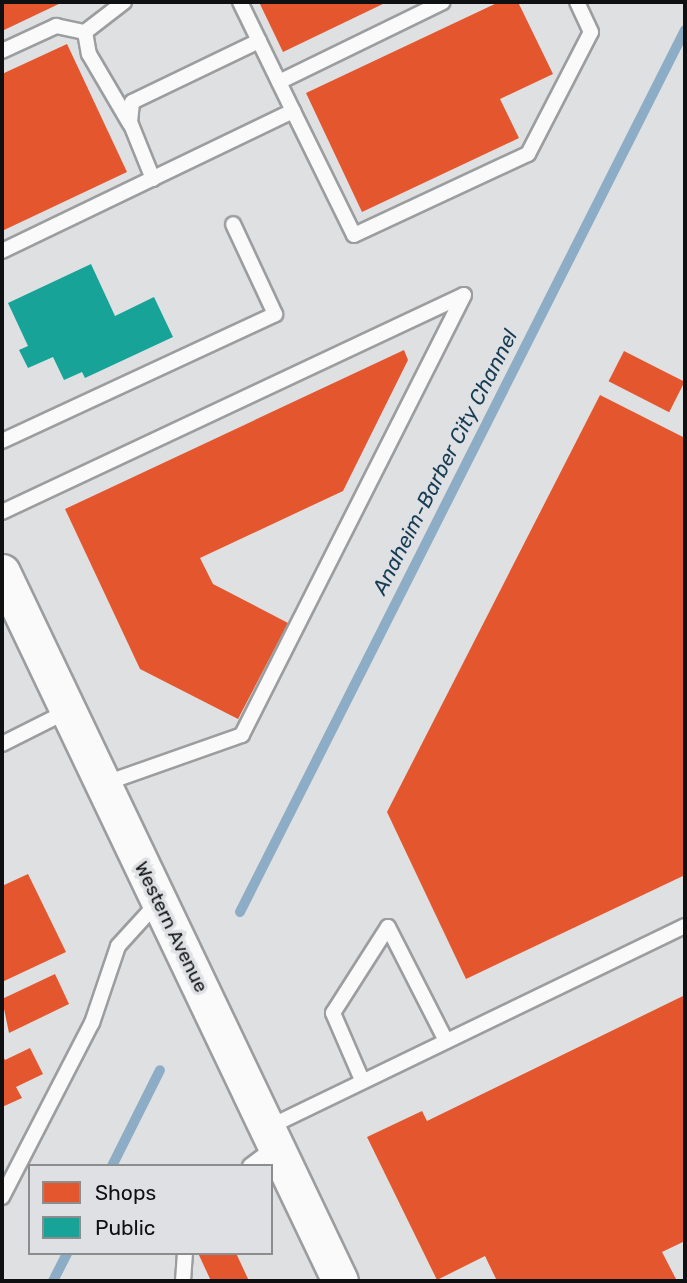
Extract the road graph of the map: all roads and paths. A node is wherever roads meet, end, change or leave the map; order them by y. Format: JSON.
{"nodes":[{"id":1,"x":124,"y":2,"type":"edge"},
{"id":2,"x":240,"y":2,"type":"edge"},
{"id":3,"x":577,"y":2,"type":"edge"},
{"id":4,"x":436,"y":3,"type":"edge"},
{"id":5,"x":85,"y":32,"type":"junction"},
{"id":6,"x":259,"y":41,"type":"junction"},
{"id":7,"x":2,"y":51,"type":"edge"},
{"id":8,"x":279,"y":82,"type":"junction"},
{"id":9,"x":293,"y":111,"type":"junction"},
{"id":10,"x":132,"y":126,"type":"junction"},
{"id":11,"x":153,"y":179,"type":"junction"},
{"id":12,"x":233,"y":224,"type":"dead end"},
{"id":13,"x":2,"y":251,"type":"edge"},
{"id":14,"x":2,"y":441,"type":"edge"},
{"id":15,"x":2,"y":512,"type":"edge"},
{"id":16,"x":2,"y":572,"type":"edge"},
{"id":17,"x":68,"y":712,"type":"junction"},
{"id":18,"x":2,"y":744,"type":"edge"},
{"id":19,"x":103,"y":783,"type":"junction"},
{"id":20,"x":159,"y":901,"type":"junction"},
{"id":21,"x":685,"y":926,"type":"edge"},
{"id":22,"x":446,"y":1041,"type":"junction"},
{"id":23,"x":362,"y":1080,"type":"junction"},
{"id":24,"x":264,"y":1146,"type":"edge"},
{"id":25,"x":2,"y":1197,"type":"edge"},
{"id":26,"x":185,"y":1255,"type":"edge"},
{"id":27,"x":183,"y":1281,"type":"edge"},
{"id":28,"x":341,"y":1281,"type":"edge"}],
"edges":[{"from":1,"to":5,"type":"lane"},
{"from":2,"to":6,"type":"lane"},
{"from":3,"to":9,"type":"lane"},
{"from":4,"to":8,"type":"lane"},
{"from":5,"to":7,"type":"lane"},
{"from":5,"to":10,"type":"lane"},
{"from":6,"to":8,"type":"lane"},
{"from":6,"to":10,"type":"lane"},
{"from":8,"to":9,"type":"lane"},
{"from":9,"to":11,"type":"lane"},
{"from":10,"to":11,"type":"lane"},
{"from":11,"to":13,"type":"lane"},
{"from":12,"to":14,"type":"lane"},
{"from":15,"to":19,"type":"lane"},
{"from":16,"to":17,"type":"street","name":"Western Avenue"},
{"from":17,"to":18,"type":"lane"},
{"from":17,"to":19,"type":"street","name":"Western Avenue"},
{"from":19,"to":20,"type":"street","name":"Western Avenue"},
{"from":20,"to":24,"type":"street","name":"Western Avenue"},
{"from":20,"to":25,"type":"lane"},
{"from":21,"to":22,"type":"lane"},
{"from":22,"to":23,"type":"lane"},
{"from":22,"to":23,"type":"lane"},
{"from":23,"to":24,"type":"lane"},
{"from":24,"to":28,"type":"street","name":"Western Avenue"},
{"from":26,"to":27,"type":"lane"}]}
